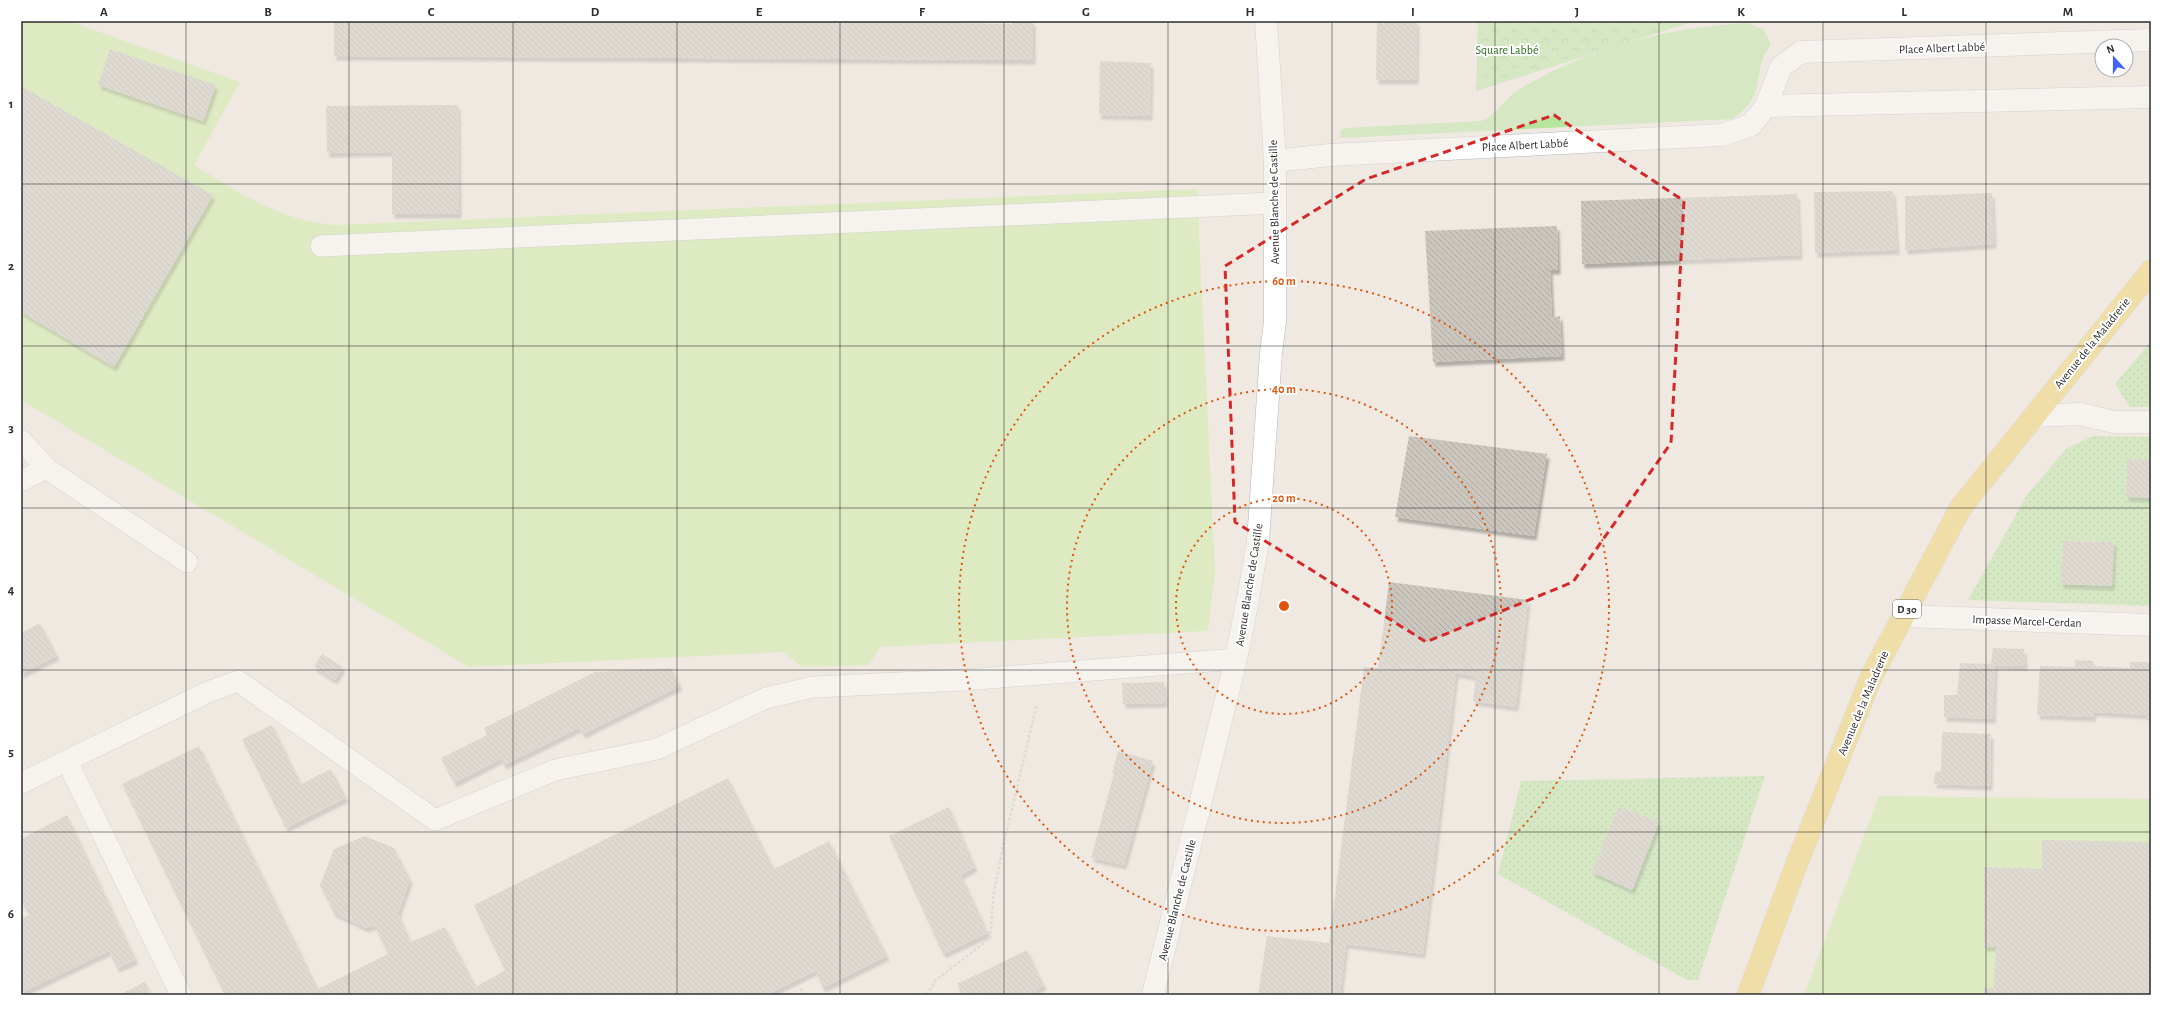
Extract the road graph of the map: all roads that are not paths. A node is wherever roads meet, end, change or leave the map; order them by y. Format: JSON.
{"nodes":[{"id":1,"x":1266,"y":21,"type":"edge"},
{"id":2,"x":2151,"y":40,"type":"edge"},
{"id":3,"x":2151,"y":96,"type":"edge"},
{"id":4,"x":1766,"y":106,"type":"junction"},
{"id":5,"x":1275,"y":161,"type":"junction"},
{"id":6,"x":1275,"y":203,"type":"junction"},
{"id":7,"x":321,"y":246,"type":"dead end"},
{"id":8,"x":2151,"y":271,"type":"edge"},
{"id":9,"x":2035,"y":416,"type":"junction"},
{"id":10,"x":2151,"y":422,"type":"edge"},
{"id":11,"x":21,"y":440,"type":"edge"},
{"id":12,"x":46,"y":468,"type":"junction"},
{"id":13,"x":21,"y":481,"type":"edge"},
{"id":14,"x":187,"y":562,"type":"dead end"},
{"id":15,"x":1903,"y":616,"type":"junction"},
{"id":16,"x":2151,"y":625,"type":"edge"},
{"id":17,"x":1236,"y":659,"type":"junction"},
{"id":18,"x":67,"y":761,"type":"junction"},
{"id":19,"x":21,"y":783,"type":"edge"},
{"id":20,"x":181,"y":995,"type":"edge"},
{"id":21,"x":1153,"y":995,"type":"edge"},
{"id":22,"x":1748,"y":995,"type":"edge"}],
"edges":[{"from":1,"to":5,"type":"street","name":"Avenue Blanche de Castille"},
{"from":2,"to":4,"type":"street","name":"Place Albert Labbé"},
{"from":3,"to":4,"type":"street"},
{"from":4,"to":5,"type":"street","name":"Place Albert Labbé"},
{"from":5,"to":6,"type":"street","name":"Avenue Blanche de Castille"},
{"from":6,"to":7,"type":"lane"},
{"from":6,"to":17,"type":"street","name":"Avenue Blanche de Castille"},
{"from":8,"to":9,"type":"main road","name":"Avenue de la Maladrerie","number":"D 30"},
{"from":9,"to":10,"type":"street"},
{"from":9,"to":15,"type":"main road","name":"Avenue de la Maladrerie","number":"D 30"},
{"from":11,"to":12,"type":"lane"},
{"from":12,"to":13,"type":"lane"},
{"from":12,"to":14,"type":"lane"},
{"from":15,"to":16,"type":"street","name":"Impasse Marcel-Cerdan"},
{"from":15,"to":22,"type":"main road","name":"Avenue de la Maladrerie","number":"D 30"},
{"from":17,"to":18,"type":"lane"},
{"from":17,"to":21,"type":"street","name":"Avenue Blanche de Castille"},
{"from":18,"to":19,"type":"lane"},
{"from":18,"to":20,"type":"lane"}]}
